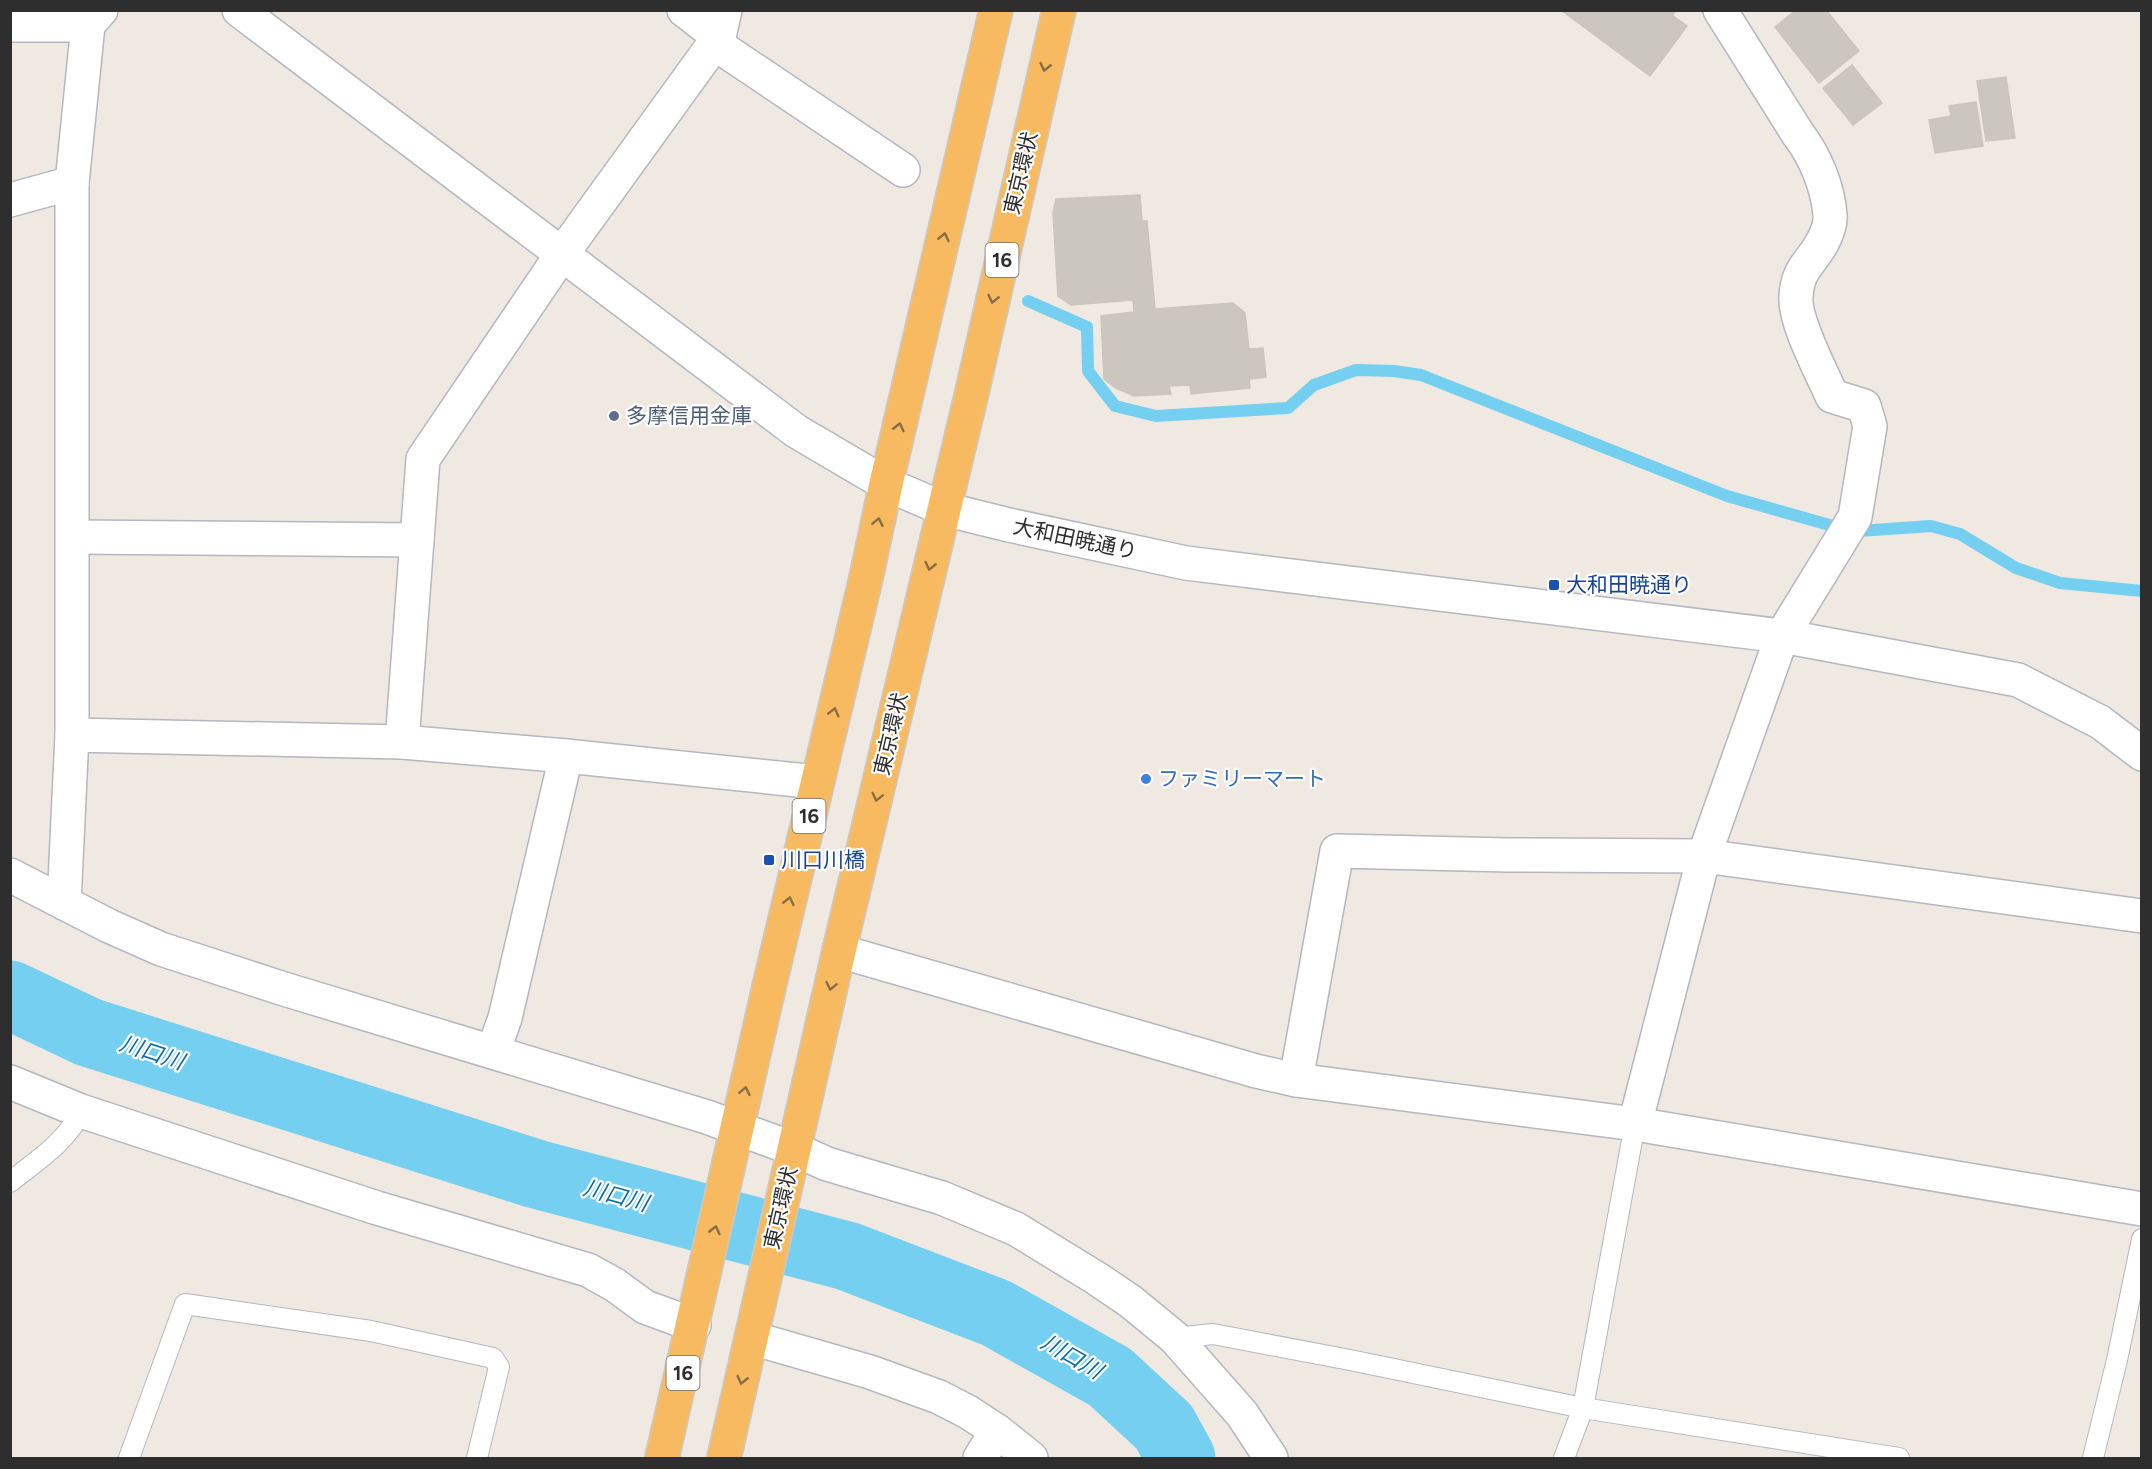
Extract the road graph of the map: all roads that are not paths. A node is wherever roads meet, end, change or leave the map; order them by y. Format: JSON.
{"nodes":[{"id":1,"x":239,"y":10,"type":"edge"},
{"id":2,"x":684,"y":10,"type":"edge"},
{"id":3,"x":996,"y":10,"type":"edge"},
{"id":4,"x":1059,"y":10,"type":"edge"},
{"id":5,"x":1720,"y":10,"type":"edge"},
{"id":6,"x":94,"y":18,"type":"edge"},
{"id":7,"x":10,"y":25,"type":"edge"},
{"id":8,"x":719,"y":30,"type":"edge"},
{"id":9,"x":903,"y":170,"type":"dead end"},
{"id":10,"x":72,"y":183,"type":"junction"},
{"id":11,"x":10,"y":200,"type":"edge"},
{"id":12,"x":562,"y":254,"type":"junction"},
{"id":13,"x":886,"y":484,"type":"junction"},
{"id":14,"x":944,"y":509,"type":"junction"},
{"id":15,"x":73,"y":537,"type":"junction"},
{"id":16,"x":417,"y":540,"type":"junction"},
{"id":17,"x":1782,"y":636,"type":"junction"},
{"id":18,"x":72,"y":735,"type":"junction"},
{"id":19,"x":402,"y":742,"type":"junction"},
{"id":20,"x":2142,"y":754,"type":"edge"},
{"id":21,"x":566,"y":756,"type":"junction"},
{"id":22,"x":816,"y":782,"type":"junction"},
{"id":23,"x":1704,"y":856,"type":"junction"},
{"id":24,"x":10,"y":875,"type":"edge"},
{"id":25,"x":63,"y":903,"type":"junction"},
{"id":26,"x":2142,"y":916,"type":"edge"},
{"id":27,"x":839,"y":951,"type":"junction"},
{"id":28,"x":493,"y":1052,"type":"junction"},
{"id":29,"x":1296,"y":1080,"type":"junction"},
{"id":30,"x":10,"y":1082,"type":"edge"},
{"id":31,"x":81,"y":1111,"type":"junction"},
{"id":32,"x":1635,"y":1124,"type":"junction"},
{"id":33,"x":735,"y":1138,"type":"junction"},
{"id":34,"x":792,"y":1158,"type":"junction"},
{"id":35,"x":10,"y":1182,"type":"edge"},
{"id":36,"x":2142,"y":1209,"type":"edge"},
{"id":37,"x":2142,"y":1239,"type":"edge"},
{"id":38,"x":694,"y":1325,"type":"junction"},
{"id":39,"x":752,"y":1338,"type":"junction"},
{"id":40,"x":1175,"y":1338,"type":"junction"},
{"id":41,"x":1583,"y":1408,"type":"junction"},
{"id":42,"x":997,"y":1431,"type":"junction"},
{"id":43,"x":129,"y":1458,"type":"edge"},
{"id":44,"x":477,"y":1458,"type":"edge"},
{"id":45,"x":662,"y":1458,"type":"edge"},
{"id":46,"x":724,"y":1458,"type":"edge"},
{"id":47,"x":980,"y":1458,"type":"edge"},
{"id":48,"x":1031,"y":1458,"type":"edge"},
{"id":49,"x":1271,"y":1458,"type":"edge"},
{"id":50,"x":1564,"y":1458,"type":"edge"},
{"id":51,"x":1899,"y":1458,"type":"edge"},
{"id":52,"x":2093,"y":1458,"type":"edge"}],
"edges":[{"from":1,"to":12,"type":"street","name":"大和田暁通り"},
{"from":2,"to":8,"type":"street"},
{"from":13,"to":3,"type":"highway","number":"16","one_way":true},
{"from":4,"to":14,"type":"highway","name":"東京環状","number":"16","one_way":true},
{"from":5,"to":17,"type":"street"},
{"from":6,"to":7,"type":"street"},
{"from":6,"to":10,"type":"street"},
{"from":8,"to":9,"type":"street"},
{"from":8,"to":12,"type":"street"},
{"from":10,"to":11,"type":"street"},
{"from":10,"to":15,"type":"street"},
{"from":12,"to":13,"type":"street","name":"大和田暁通り"},
{"from":12,"to":16,"type":"street"},
{"from":13,"to":14,"type":"street","name":"大和田暁通り"},
{"from":22,"to":13,"type":"highway","number":"16","one_way":true},
{"from":14,"to":17,"type":"street","name":"大和田暁通り"},
{"from":14,"to":27,"type":"highway","name":"東京環状","number":"16","one_way":true},
{"from":15,"to":16,"type":"street"},
{"from":15,"to":18,"type":"street"},
{"from":16,"to":19,"type":"street"},
{"from":17,"to":20,"type":"street","name":"大和田暁通り"},
{"from":17,"to":23,"type":"street"},
{"from":18,"to":19,"type":"street"},
{"from":18,"to":25,"type":"street"},
{"from":19,"to":21,"type":"street"},
{"from":21,"to":22,"type":"street"},
{"from":21,"to":28,"type":"street"},
{"from":33,"to":22,"type":"highway","number":"16","one_way":true},
{"from":23,"to":26,"type":"street"},
{"from":23,"to":29,"type":"street"},
{"from":23,"to":32,"type":"street"},
{"from":24,"to":25,"type":"street"},
{"from":25,"to":28,"type":"street"},
{"from":27,"to":29,"type":"street"},
{"from":27,"to":34,"type":"highway","name":"東京環状","number":"16","one_way":true},
{"from":28,"to":33,"type":"street"},
{"from":29,"to":32,"type":"street"},
{"from":30,"to":31,"type":"street"},
{"from":31,"to":35,"type":"lane"},
{"from":31,"to":38,"type":"street"},
{"from":32,"to":36,"type":"street"},
{"from":32,"to":41,"type":"lane"},
{"from":33,"to":34,"type":"street"},
{"from":38,"to":33,"type":"highway","number":"16","one_way":true},
{"from":34,"to":39,"type":"highway","name":"東京環状","number":"16"},
{"from":34,"to":40,"type":"street"},
{"from":37,"to":52,"type":"lane"},
{"from":38,"to":45,"type":"highway","number":"16"},
{"from":39,"to":42,"type":"street"},
{"from":39,"to":46,"type":"highway","name":"東京環状","number":"16","one_way":true},
{"from":40,"to":41,"type":"lane"},
{"from":40,"to":49,"type":"street"},
{"from":41,"to":50,"type":"lane"},
{"from":41,"to":51,"type":"lane"},
{"from":42,"to":47,"type":"street"},
{"from":42,"to":48,"type":"street"},
{"from":43,"to":44,"type":"lane"}]}
